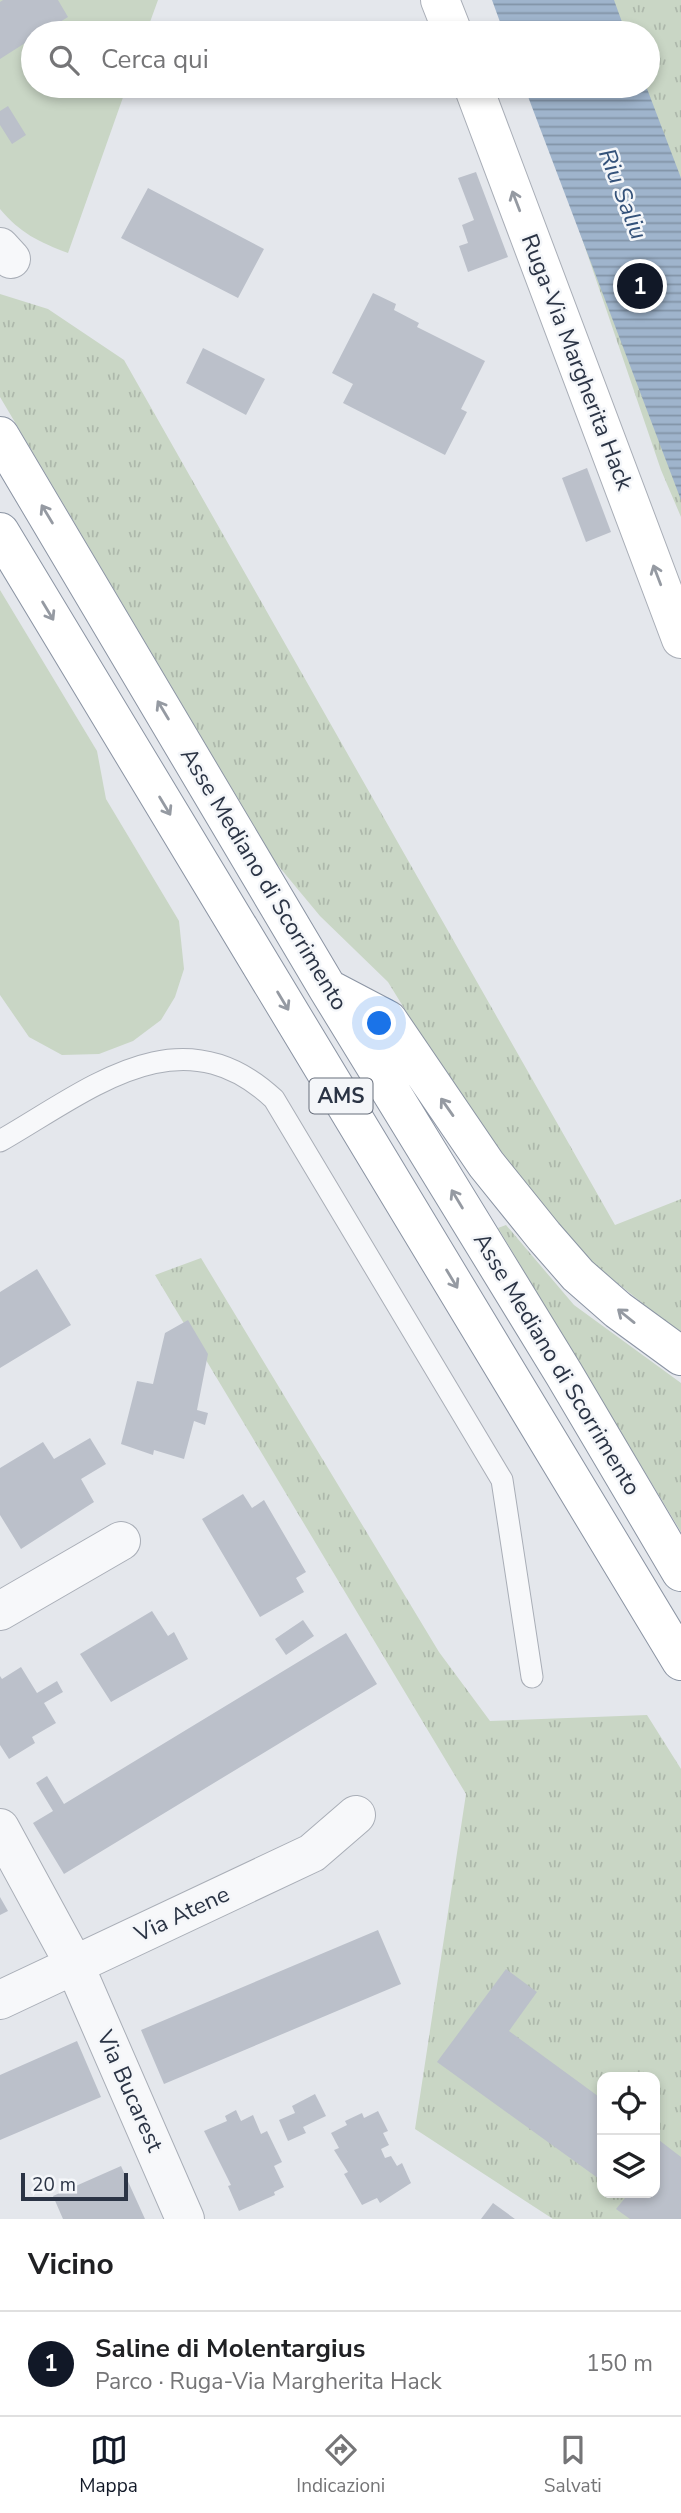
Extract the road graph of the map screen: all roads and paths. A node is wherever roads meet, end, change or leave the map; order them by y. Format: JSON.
{"nodes":[{"id":1,"x":440,"y":0,"type":"edge"},
{"id":2,"x":448,"y":21,"type":"edge"},
{"id":3,"x":478,"y":98,"type":"edge"},
{"id":4,"x":0,"y":436,"type":"edge"},
{"id":5,"x":0,"y":532,"type":"edge"},
{"id":6,"x":681,"y":639,"type":"edge"},
{"id":7,"x":328,"y":989,"type":"junction"},
{"id":8,"x":0,"y":1141,"type":"edge"},
{"id":9,"x":681,"y":1356,"type":"edge"},
{"id":10,"x":121,"y":1541,"type":"dead end"},
{"id":11,"x":681,"y":1572,"type":"edge"},
{"id":12,"x":0,"y":1611,"type":"edge"},
{"id":13,"x":681,"y":1661,"type":"edge"},
{"id":14,"x":532,"y":1677,"type":"dead end"},
{"id":15,"x":356,"y":1815,"type":"dead end"},
{"id":16,"x":0,"y":1828,"type":"edge"},
{"id":17,"x":74,"y":1964,"type":"junction"},
{"id":18,"x":0,"y":2000,"type":"edge"},
{"id":19,"x":185,"y":2219,"type":"edge"}],
"edges":[{"from":1,"to":2,"type":"main road"},
{"from":6,"to":3,"type":"main road","name":"Ruga-Via Margherita Hack","one_way":true},
{"from":7,"to":4,"type":"main road","name":"Asse Mediano di Scorrimento","number":"AMS","one_way":true},
{"from":5,"to":13,"type":"main road","name":"Asse Mediano di Scorrimento","number":"AMS","one_way":true},
{"from":9,"to":7,"type":"main road","one_way":true},
{"from":11,"to":7,"type":"main road","name":"Asse Mediano di Scorrimento","number":"AMS","one_way":true},
{"from":8,"to":14,"type":"lane"},
{"from":10,"to":12,"type":"street"},
{"from":15,"to":17,"type":"street","name":"Via Atene"},
{"from":16,"to":17,"type":"street","name":"Via Bucarest"},
{"from":17,"to":18,"type":"street","name":"Via Atene"},
{"from":17,"to":19,"type":"street","name":"Via Bucarest"}]}
